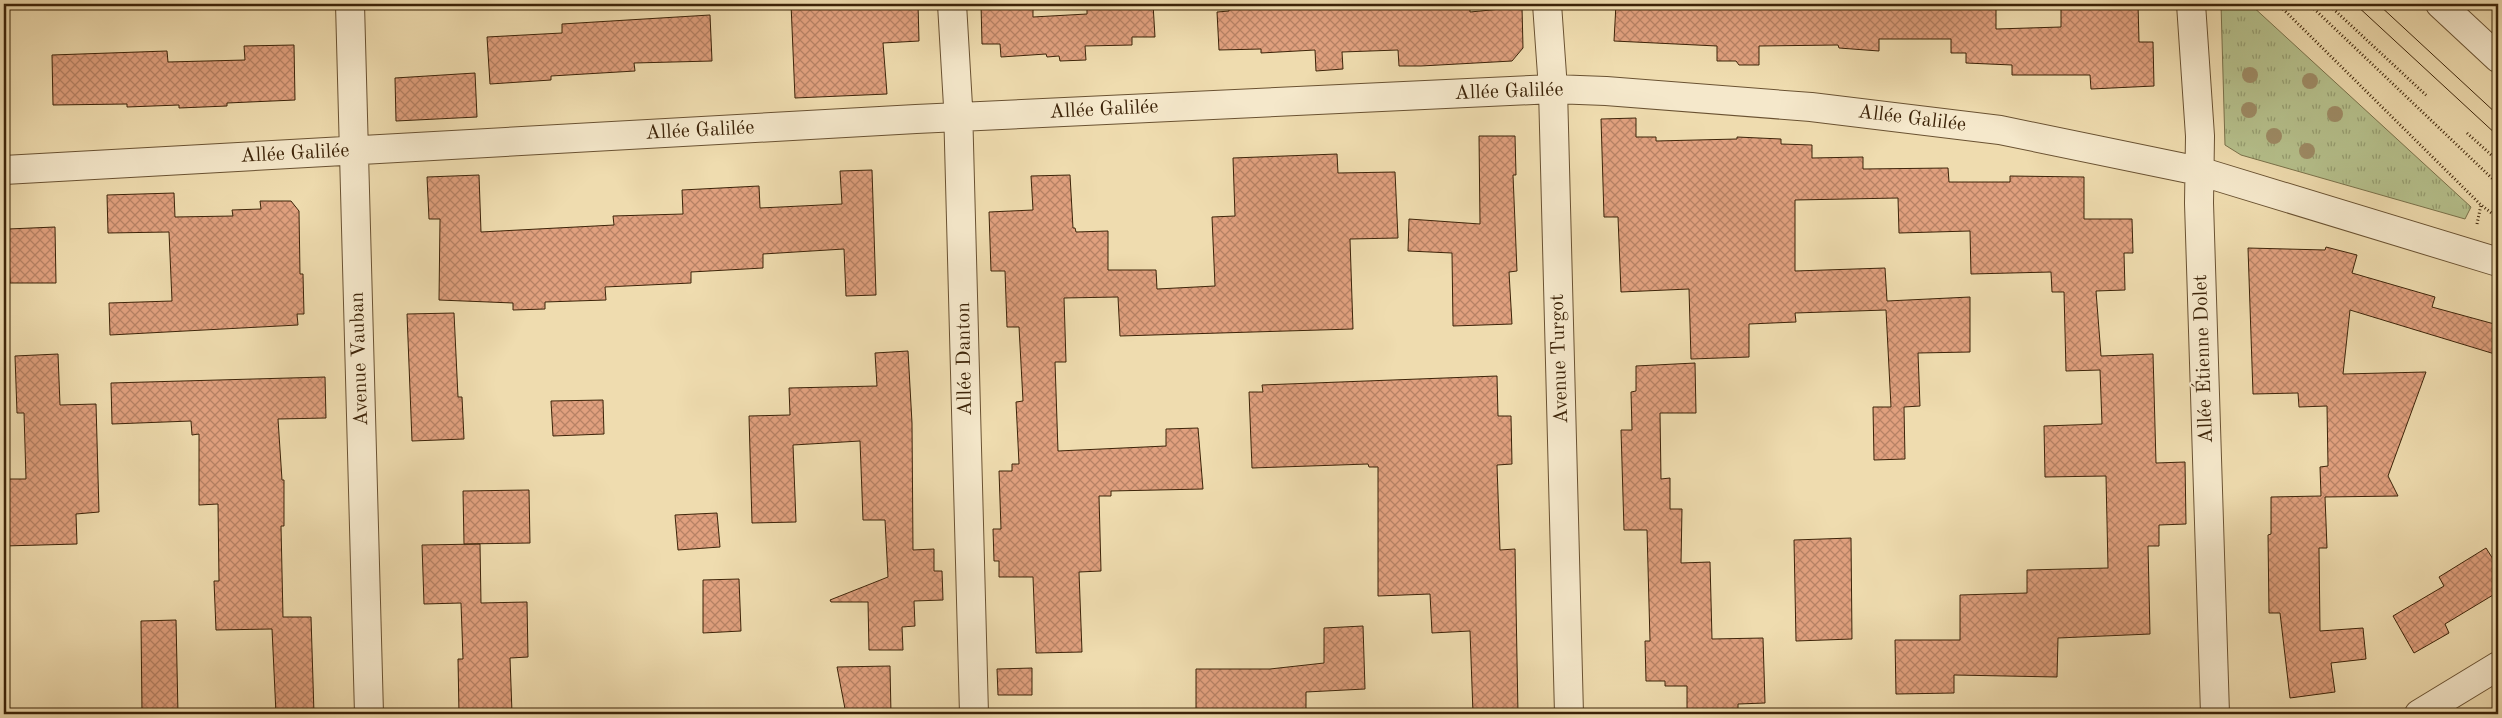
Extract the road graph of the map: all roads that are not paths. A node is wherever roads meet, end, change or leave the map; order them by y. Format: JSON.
{"nodes":[{"id":1,"x":350,"y":4,"type":"edge"},
{"id":2,"x":952,"y":4,"type":"edge"},
{"id":3,"x":1547,"y":4,"type":"edge"},
{"id":4,"x":2191,"y":4,"type":"edge"},
{"id":5,"x":2440,"y":4,"type":"edge"},
{"id":6,"x":2498,"y":58,"type":"edge"},
{"id":7,"x":1553,"y":89,"type":"junction"},
{"id":8,"x":958,"y":117,"type":"junction"},
{"id":9,"x":354,"y":151,"type":"junction"},
{"id":10,"x":4,"y":170,"type":"edge"},
{"id":11,"x":2199,"y":171,"type":"junction"},
{"id":12,"x":2498,"y":262,"type":"edge"},
{"id":13,"x":2498,"y":666,"type":"edge"},
{"id":14,"x":369,"y":714,"type":"edge"},
{"id":15,"x":974,"y":714,"type":"edge"},
{"id":16,"x":1569,"y":714,"type":"edge"},
{"id":17,"x":2215,"y":714,"type":"edge"},
{"id":18,"x":2419,"y":714,"type":"edge"}],
"edges":[{"from":1,"to":9,"type":"street","name":"Avenue Vauban"},
{"from":2,"to":8,"type":"street","name":"Allée Danton"},
{"from":3,"to":7,"type":"street","name":"Avenue Turgot"},
{"from":4,"to":11,"type":"street","name":"Allée Étienne Dolet"},
{"from":5,"to":6,"type":"street"},
{"from":7,"to":8,"type":"street","name":"Allée Galilée"},
{"from":7,"to":11,"type":"street","name":"Allée Galilée"},
{"from":7,"to":16,"type":"street","name":"Avenue Turgot"},
{"from":8,"to":9,"type":"street","name":"Allée Galilée"},
{"from":8,"to":15,"type":"street","name":"Allée Danton"},
{"from":9,"to":10,"type":"street","name":"Allée Galilée"},
{"from":9,"to":14,"type":"street","name":"Avenue Vauban"},
{"from":11,"to":12,"type":"street","name":"Allée Galilée"},
{"from":11,"to":17,"type":"street","name":"Allée Étienne Dolet"},
{"from":13,"to":18,"type":"street"}]}
